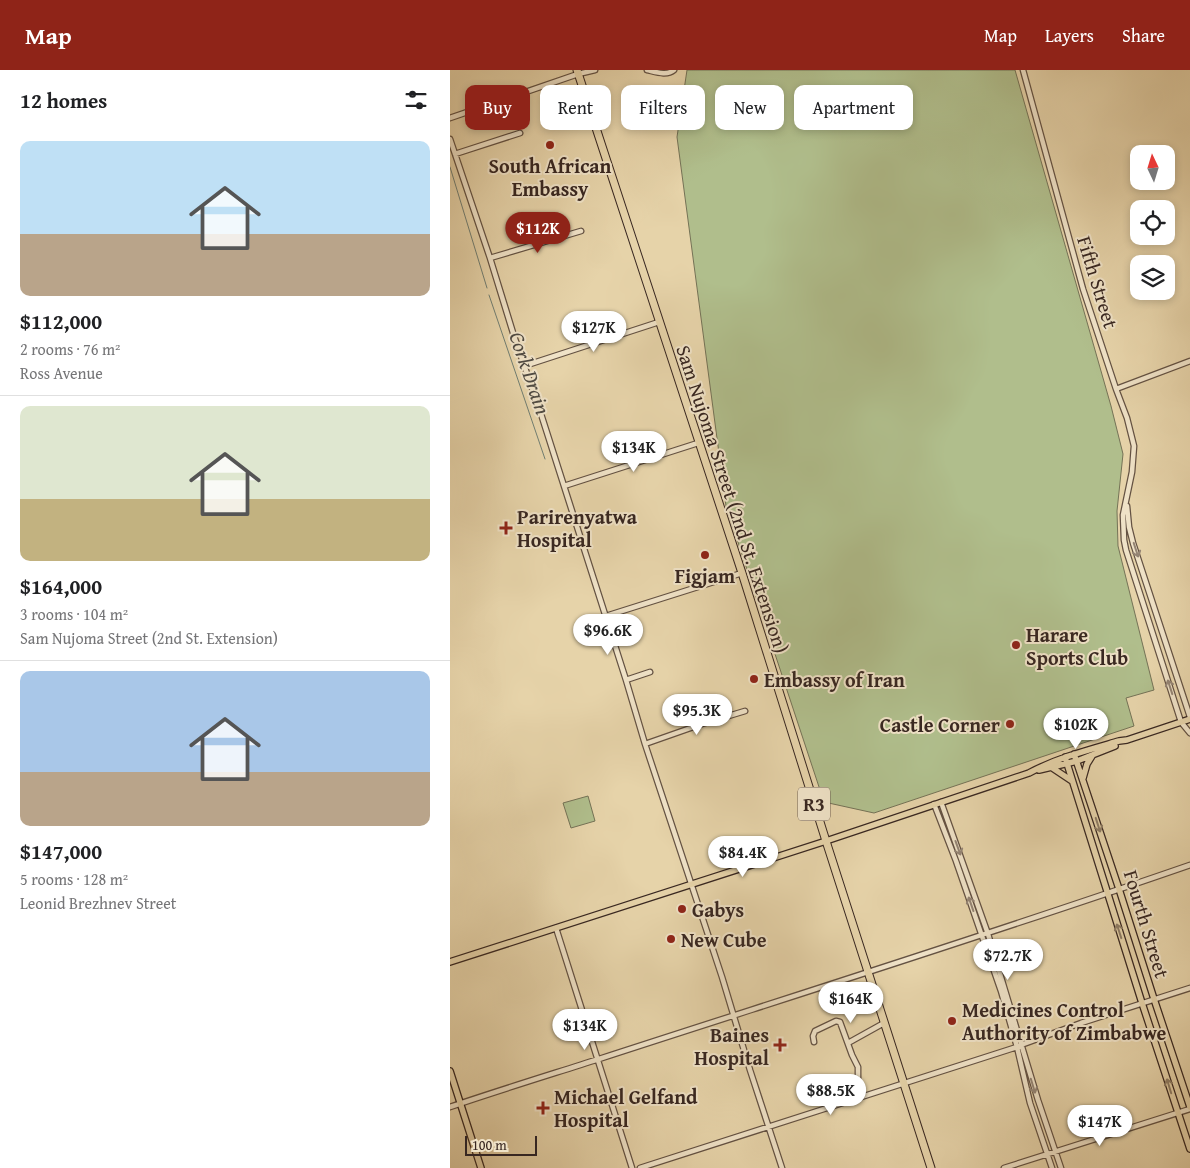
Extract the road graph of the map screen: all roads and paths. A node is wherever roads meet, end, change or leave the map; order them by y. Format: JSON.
{"nodes":[{"id":1,"x":595,"y":70,"type":"edge"},
{"id":2,"x":647,"y":70,"type":"edge"},
{"id":3,"x":674,"y":70,"type":"edge"},
{"id":4,"x":1023,"y":70,"type":"edge"},
{"id":5,"x":577,"y":72,"type":"edge"},
{"id":6,"x":450,"y":118,"type":"edge"},
{"id":7,"x":520,"y":134,"type":"dead end"},
{"id":8,"x":450,"y":139,"type":"edge"},
{"id":9,"x":455,"y":154,"type":"junction"},
{"id":10,"x":581,"y":231,"type":"dead end"},
{"id":11,"x":490,"y":258,"type":"junction"},
{"id":12,"x":659,"y":322,"type":"junction"},
{"id":13,"x":1190,"y":361,"type":"edge"},
{"id":14,"x":524,"y":366,"type":"junction"},
{"id":15,"x":1116,"y":389,"type":"junction"},
{"id":16,"x":698,"y":443,"type":"junction"},
{"id":17,"x":564,"y":486,"type":"junction"},
{"id":18,"x":1126,"y":502,"type":"junction"},
{"id":19,"x":742,"y":574,"type":"junction"},
{"id":20,"x":606,"y":616,"type":"junction"},
{"id":21,"x":650,"y":672,"type":"dead end"},
{"id":22,"x":626,"y":680,"type":"junction"},
{"id":23,"x":745,"y":711,"type":"dead end"},
{"id":24,"x":1190,"y":718,"type":"edge"},
{"id":25,"x":1181,"y":722,"type":"junction"},
{"id":26,"x":1190,"y":726,"type":"edge"},
{"id":27,"x":1190,"y":732,"type":"edge"},
{"id":28,"x":1127,"y":740,"type":"junction"},
{"id":29,"x":645,"y":744,"type":"junction"},
{"id":30,"x":1092,"y":756,"type":"junction"},
{"id":31,"x":1076,"y":758,"type":"junction"},
{"id":32,"x":1066,"y":760,"type":"junction"},
{"id":33,"x":1051,"y":767,"type":"junction"},
{"id":34,"x":1029,"y":773,"type":"junction"},
{"id":35,"x":1083,"y":778,"type":"junction"},
{"id":36,"x":1072,"y":780,"type":"junction"},
{"id":37,"x":942,"y":802,"type":"junction"},
{"id":38,"x":934,"y":804,"type":"junction"},
{"id":39,"x":826,"y":841,"type":"junction"},
{"id":40,"x":1190,"y":865,"type":"edge"},
{"id":41,"x":690,"y":884,"type":"junction"},
{"id":42,"x":1119,"y":889,"type":"junction"},
{"id":43,"x":1107,"y":893,"type":"junction"},
{"id":44,"x":556,"y":928,"type":"junction"},
{"id":45,"x":988,"y":934,"type":"junction"},
{"id":46,"x":982,"y":936,"type":"junction"},
{"id":47,"x":450,"y":962,"type":"edge"},
{"id":48,"x":868,"y":972,"type":"junction"},
{"id":49,"x":1190,"y":988,"type":"edge"},
{"id":50,"x":1154,"y":1000,"type":"junction"},
{"id":51,"x":1142,"y":1003,"type":"junction"},
{"id":52,"x":734,"y":1016,"type":"junction"},
{"id":53,"x":884,"y":1023,"type":"junction"},
{"id":54,"x":814,"y":1042,"type":"dead end"},
{"id":55,"x":848,"y":1043,"type":"junction"},
{"id":56,"x":1019,"y":1046,"type":"junction"},
{"id":57,"x":598,"y":1060,"type":"junction"},
{"id":58,"x":450,"y":1071,"type":"edge"},
{"id":59,"x":904,"y":1083,"type":"junction"},
{"id":60,"x":858,"y":1097,"type":"junction"},
{"id":61,"x":460,"y":1103,"type":"junction"},
{"id":62,"x":450,"y":1107,"type":"edge"},
{"id":63,"x":1190,"y":1108,"type":"edge"},
{"id":64,"x":1178,"y":1112,"type":"junction"},
{"id":65,"x":769,"y":1126,"type":"junction"},
{"id":66,"x":1190,"y":1149,"type":"edge"},
{"id":67,"x":1055,"y":1151,"type":"junction"},
{"id":68,"x":1047,"y":1154,"type":"junction"},
{"id":69,"x":481,"y":1168,"type":"edge"},
{"id":70,"x":632,"y":1168,"type":"edge"},
{"id":71,"x":640,"y":1168,"type":"edge"},
{"id":72,"x":782,"y":1168,"type":"edge"},
{"id":73,"x":931,"y":1168,"type":"edge"},
{"id":74,"x":1004,"y":1168,"type":"edge"},
{"id":75,"x":1052,"y":1168,"type":"edge"},
{"id":76,"x":1060,"y":1168,"type":"edge"}],
"edges":[{"from":1,"to":5,"type":"street"},
{"from":2,"to":3,"type":"street"},
{"from":4,"to":15,"type":"street","name":"Fifth Street"},
{"from":5,"to":6,"type":"street"},
{"from":5,"to":12,"type":"highway","name":"Sam Nujoma Street (2nd St. Extension)","number":"R3"},
{"from":7,"to":9,"type":"street"},
{"from":8,"to":9,"type":"street"},
{"from":9,"to":11,"type":"street"},
{"from":10,"to":11,"type":"street"},
{"from":11,"to":14,"type":"street"},
{"from":12,"to":14,"type":"street"},
{"from":12,"to":16,"type":"highway","name":"Sam Nujoma Street (2nd St. Extension)","number":"R3"},
{"from":13,"to":15,"type":"street"},
{"from":14,"to":17,"type":"street"},
{"from":15,"to":18,"type":"street","name":"Fifth Street"},
{"from":16,"to":17,"type":"street"},
{"from":16,"to":19,"type":"highway","name":"Sam Nujoma Street (2nd St. Extension)","number":"R3"},
{"from":17,"to":20,"type":"street"},
{"from":18,"to":24,"type":"street","name":"Fifth Street","one_way":true},
{"from":25,"to":18,"type":"street","name":"Fifth Street","one_way":true},
{"from":19,"to":20,"type":"street"},
{"from":19,"to":39,"type":"highway","name":"Sam Nujoma Street (2nd St. Extension)","number":"R3"},
{"from":20,"to":22,"type":"street"},
{"from":21,"to":22,"type":"street"},
{"from":22,"to":29,"type":"street"},
{"from":23,"to":29,"type":"street"},
{"from":24,"to":25,"type":"main road"},
{"from":25,"to":27,"type":"street","name":"Fifth Street"},
{"from":25,"to":28,"type":"main road"},
{"from":26,"to":27,"type":"street","name":"Fifth Street"},
{"from":28,"to":30,"type":"main road"},
{"from":28,"to":31,"type":"main road"},
{"from":29,"to":41,"type":"street"},
{"from":30,"to":31,"type":"main road"},
{"from":30,"to":35,"type":"main road"},
{"from":31,"to":32,"type":"main road"},
{"from":31,"to":35,"type":"main road","name":"Fourth Street"},
{"from":32,"to":33,"type":"main road"},
{"from":32,"to":34,"type":"main road"},
{"from":32,"to":36,"type":"main road"},
{"from":33,"to":34,"type":"main road"},
{"from":33,"to":36,"type":"main road"},
{"from":34,"to":37,"type":"main road"},
{"from":35,"to":42,"type":"main road","name":"Fourth Street","one_way":true},
{"from":36,"to":43,"type":"main road"},
{"from":37,"to":38,"type":"main road"},
{"from":37,"to":45,"type":"street","one_way":true},
{"from":38,"to":39,"type":"main road"},
{"from":46,"to":38,"type":"street","one_way":true},
{"from":39,"to":41,"type":"main road"},
{"from":39,"to":48,"type":"highway","name":"Sam Nujoma Street (2nd St. Extension)","number":"R3"},
{"from":40,"to":42,"type":"street"},
{"from":41,"to":44,"type":"main road"},
{"from":41,"to":52,"type":"street"},
{"from":42,"to":43,"type":"street"},
{"from":42,"to":50,"type":"main road","name":"Fourth Street"},
{"from":43,"to":45,"type":"street"},
{"from":51,"to":43,"type":"main road","one_way":true},
{"from":44,"to":47,"type":"main road"},
{"from":44,"to":57,"type":"street"},
{"from":45,"to":46,"type":"street"},
{"from":45,"to":56,"type":"street"},
{"from":46,"to":48,"type":"street"},
{"from":46,"to":56,"type":"street"},
{"from":48,"to":52,"type":"street"},
{"from":48,"to":53,"type":"highway","name":"Sam Nujoma Street (2nd St. Extension)","number":"R3"},
{"from":49,"to":50,"type":"street"},
{"from":50,"to":51,"type":"street"},
{"from":50,"to":63,"type":"main road","name":"Fourth Street"},
{"from":51,"to":56,"type":"street"},
{"from":64,"to":51,"type":"main road","one_way":true},
{"from":52,"to":57,"type":"street"},
{"from":52,"to":65,"type":"street"},
{"from":53,"to":55,"type":"street"},
{"from":53,"to":59,"type":"highway","name":"Sam Nujoma Street (2nd St. Extension)","number":"R3"},
{"from":54,"to":55,"type":"street"},
{"from":55,"to":60,"type":"street"},
{"from":56,"to":59,"type":"street"},
{"from":56,"to":67,"type":"street","one_way":true},
{"from":56,"to":68,"type":"street"},
{"from":57,"to":61,"type":"street"},
{"from":57,"to":70,"type":"street"},
{"from":58,"to":61,"type":"main road"},
{"from":59,"to":60,"type":"street"},
{"from":59,"to":73,"type":"highway","name":"Sam Nujoma Street (2nd St. Extension)","number":"R3"},
{"from":60,"to":65,"type":"street"},
{"from":61,"to":62,"type":"street"},
{"from":61,"to":69,"type":"main road"},
{"from":63,"to":64,"type":"street"},
{"from":64,"to":66,"type":"main road"},
{"from":64,"to":67,"type":"street"},
{"from":65,"to":71,"type":"street"},
{"from":65,"to":72,"type":"street"},
{"from":67,"to":68,"type":"street"},
{"from":67,"to":76,"type":"street"},
{"from":68,"to":74,"type":"street"},
{"from":68,"to":75,"type":"street"}]}
